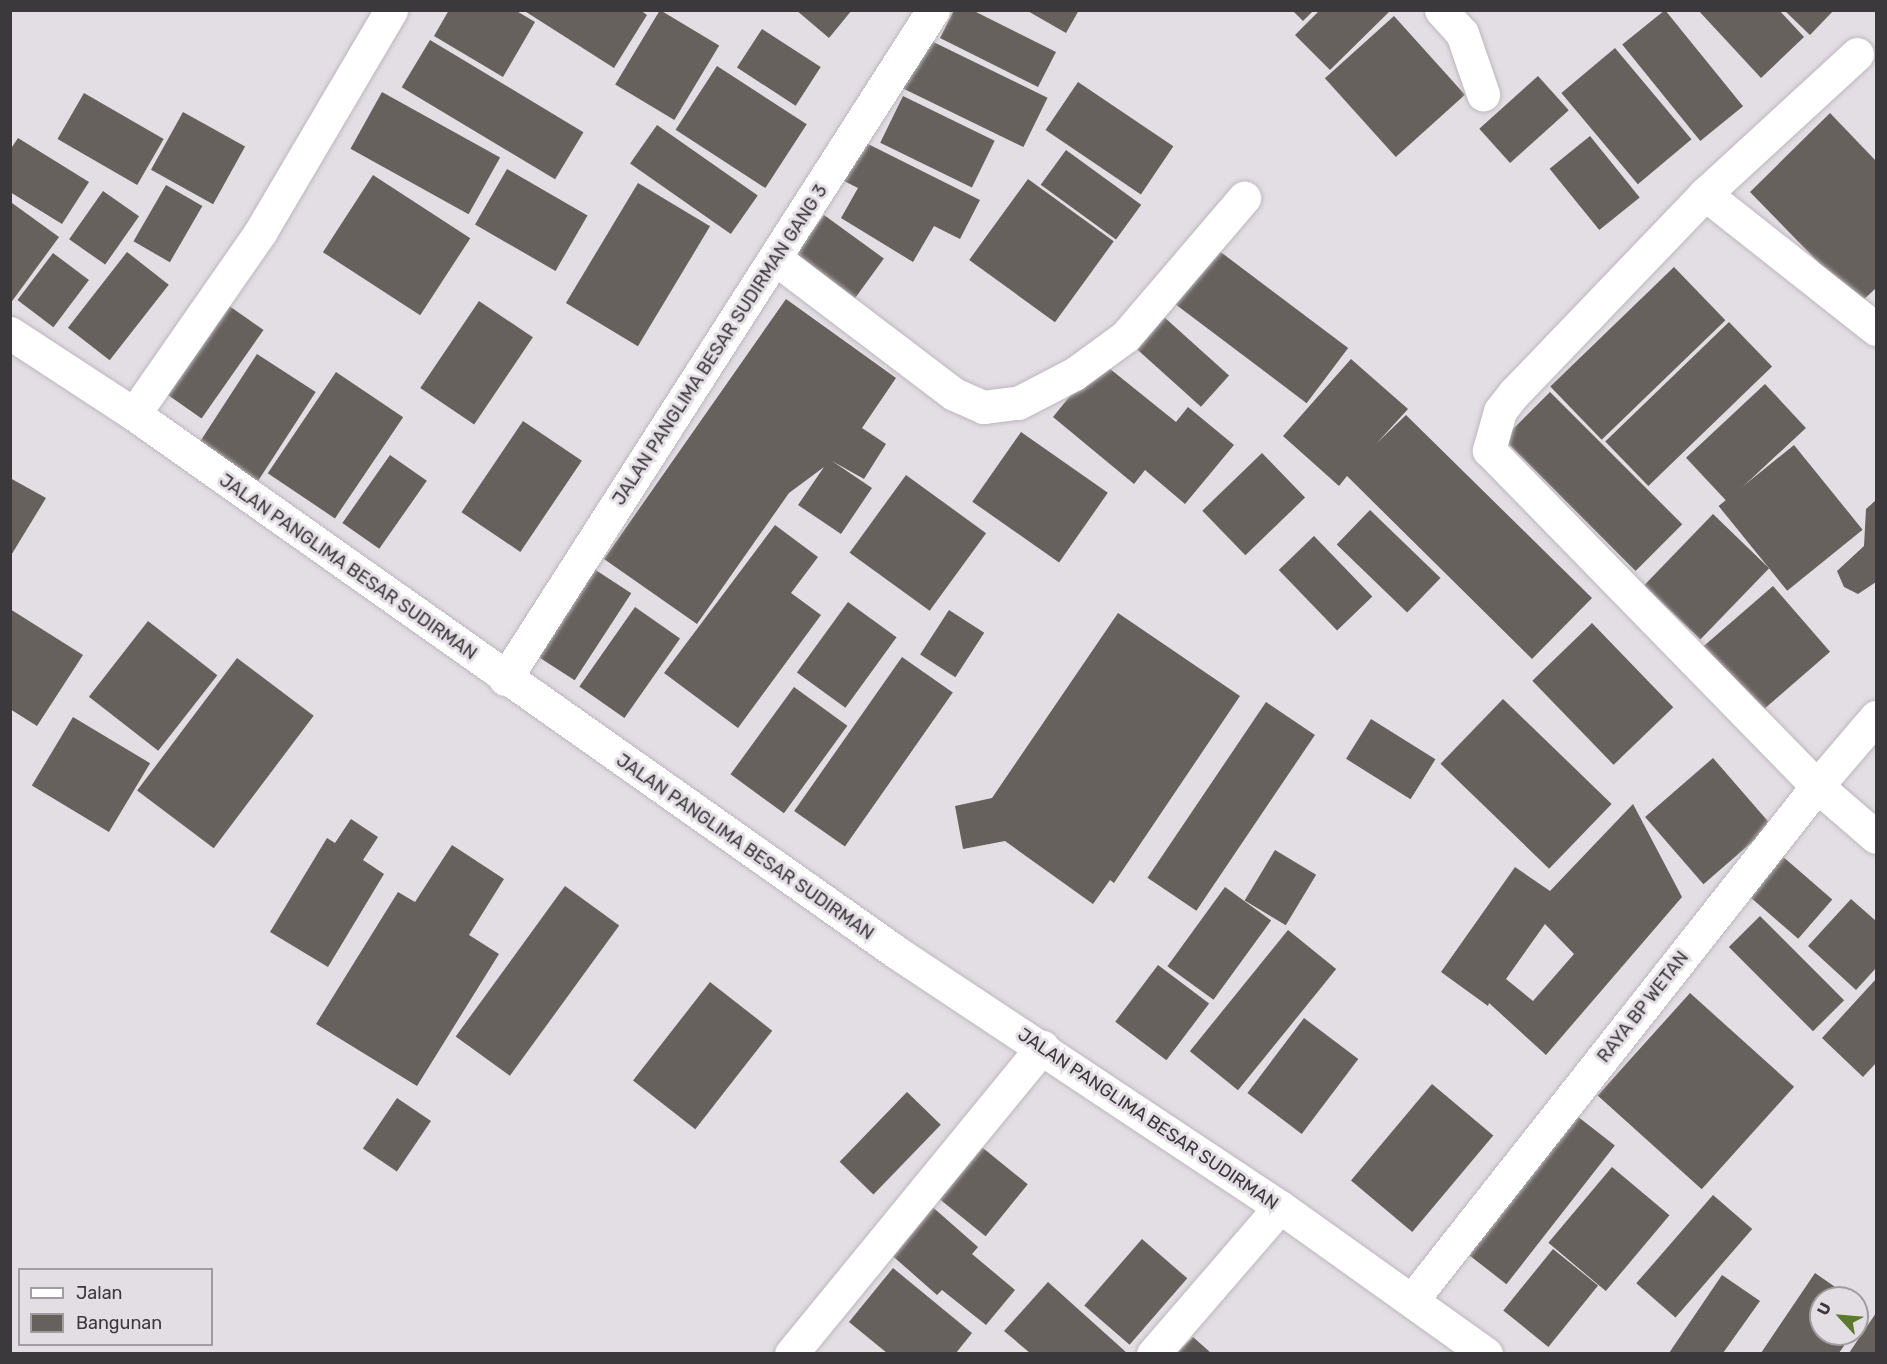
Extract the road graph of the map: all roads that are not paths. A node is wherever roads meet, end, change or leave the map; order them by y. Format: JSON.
{"nodes":[{"id":1,"x":391,"y":10,"type":"edge"},
{"id":2,"x":933,"y":10,"type":"edge"},
{"id":3,"x":1441,"y":10,"type":"edge"},
{"id":4,"x":1857,"y":54,"type":"dead end"},
{"id":5,"x":1483,"y":94,"type":"dead end"},
{"id":6,"x":1705,"y":194,"type":"junction"},
{"id":7,"x":1244,"y":198,"type":"dead end"},
{"id":8,"x":776,"y":259,"type":"junction"},
{"id":9,"x":1876,"y":329,"type":"edge"},
{"id":10,"x":10,"y":333,"type":"edge"},
{"id":11,"x":134,"y":414,"type":"junction"},
{"id":12,"x":505,"y":679,"type":"junction"},
{"id":13,"x":1876,"y":717,"type":"edge"},
{"id":14,"x":1817,"y":786,"type":"junction"},
{"id":15,"x":1876,"y":837,"type":"edge"},
{"id":16,"x":1042,"y":1047,"type":"junction"},
{"id":17,"x":1280,"y":1207,"type":"junction"},
{"id":18,"x":1412,"y":1300,"type":"junction"},
{"id":19,"x":791,"y":1353,"type":"edge"},
{"id":20,"x":1153,"y":1353,"type":"edge"},
{"id":21,"x":1486,"y":1353,"type":"edge"}],
"edges":[{"from":1,"to":11,"type":"street"},
{"from":2,"to":8,"type":"street","name":"JALAN PANGLIMA BESAR SUDIRMAN GANG 3"},
{"from":3,"to":5,"type":"street"},
{"from":4,"to":6,"type":"street"},
{"from":6,"to":9,"type":"street"},
{"from":6,"to":14,"type":"street"},
{"from":7,"to":8,"type":"street"},
{"from":8,"to":12,"type":"street","name":"JALAN PANGLIMA BESAR SUDIRMAN GANG 3"},
{"from":10,"to":11,"type":"street","name":"JALAN PANGLIMA BESAR SUDIRMAN"},
{"from":11,"to":12,"type":"street","name":"JALAN PANGLIMA BESAR SUDIRMAN"},
{"from":12,"to":16,"type":"street","name":"JALAN PANGLIMA BESAR SUDIRMAN"},
{"from":13,"to":14,"type":"street","name":"RAYA BP WETAN"},
{"from":14,"to":15,"type":"street"},
{"from":14,"to":18,"type":"street","name":"RAYA BP WETAN"},
{"from":16,"to":17,"type":"street","name":"JALAN PANGLIMA BESAR SUDIRMAN"},
{"from":16,"to":19,"type":"street"},
{"from":17,"to":18,"type":"street","name":"JALAN PANGLIMA BESAR SUDIRMAN"},
{"from":17,"to":20,"type":"street"},
{"from":18,"to":21,"type":"street","name":"JALAN PANGLIMA BESAR SUDIRMAN"}]}
